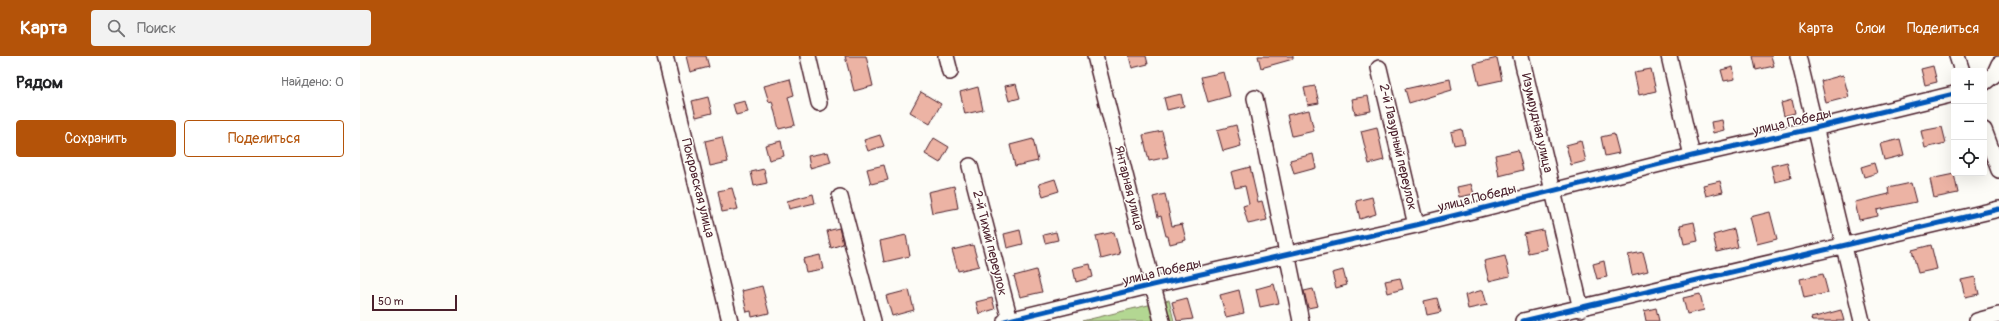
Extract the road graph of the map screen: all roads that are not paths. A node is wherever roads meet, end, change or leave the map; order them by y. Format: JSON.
{"nodes":[{"id":1,"x":665,"y":56,"type":"edge"},
{"id":2,"x":808,"y":56,"type":"edge"},
{"id":3,"x":946,"y":56,"type":"edge"},
{"id":4,"x":1095,"y":56,"type":"edge"},
{"id":5,"x":1522,"y":56,"type":"edge"},
{"id":6,"x":1669,"y":56,"type":"edge"},
{"id":7,"x":1798,"y":56,"type":"edge"},
{"id":8,"x":1957,"y":56,"type":"edge"},
{"id":9,"x":1999,"y":64,"type":"edge"},
{"id":10,"x":1379,"y":68,"type":"dead end"},
{"id":11,"x":1961,"y":68,"type":"edge"},
{"id":12,"x":950,"y":72,"type":"dead end"},
{"id":13,"x":1987,"y":81,"type":"edge"},
{"id":14,"x":1951,"y":95,"type":"edge"},
{"id":15,"x":1255,"y":98,"type":"dead end"},
{"id":16,"x":819,"y":103,"type":"dead end"},
{"id":17,"x":1814,"y":128,"type":"junction"},
{"id":18,"x":1987,"y":138,"type":"edge"},
{"id":19,"x":1692,"y":156,"type":"junction"},
{"id":20,"x":970,"y":166,"type":"dead end"},
{"id":21,"x":1999,"y":170,"type":"edge"},
{"id":22,"x":1553,"y":190,"type":"junction"},
{"id":23,"x":840,"y":197,"type":"dead end"},
{"id":24,"x":1999,"y":209,"type":"edge"},
{"id":25,"x":1416,"y":226,"type":"junction"},
{"id":26,"x":1844,"y":246,"type":"junction"},
{"id":27,"x":1287,"y":256,"type":"junction"},
{"id":28,"x":1153,"y":285,"type":"junction"},
{"id":29,"x":1581,"y":309,"type":"junction"},
{"id":30,"x":1999,"y":315,"type":"edge"},
{"id":31,"x":1008,"y":320,"type":"edge"},
{"id":32,"x":730,"y":321,"type":"edge"},
{"id":33,"x":873,"y":321,"type":"edge"},
{"id":34,"x":1162,"y":321,"type":"edge"},
{"id":35,"x":1302,"y":321,"type":"edge"},
{"id":36,"x":1523,"y":321,"type":"edge"},
{"id":37,"x":1862,"y":321,"type":"edge"},
{"id":38,"x":1977,"y":321,"type":"edge"}],
"edges":[{"from":1,"to":32,"type":"street","name":"Покровская улица"},
{"from":2,"to":16,"type":"street"},
{"from":3,"to":12,"type":"street"},
{"from":4,"to":28,"type":"street","name":"Янтарная улица"},
{"from":5,"to":22,"type":"street","name":"Изумрудная улица"},
{"from":6,"to":19,"type":"street"},
{"from":7,"to":17,"type":"street"},
{"from":8,"to":11,"type":"street"},
{"from":9,"to":13,"type":"street"},
{"from":10,"to":25,"type":"street","name":"2-й Лазурный переулок"},
{"from":14,"to":17,"type":"street","name":"улица Победы"},
{"from":15,"to":27,"type":"street"},
{"from":17,"to":19,"type":"street","name":"улица Победы"},
{"from":17,"to":26,"type":"street"},
{"from":18,"to":21,"type":"street"},
{"from":19,"to":22,"type":"street","name":"улица Победы"},
{"from":20,"to":31,"type":"street","name":"2-й Тихий переулок"},
{"from":22,"to":25,"type":"street","name":"улица Победы"},
{"from":22,"to":29,"type":"street","name":"Изумрудная улица"},
{"from":23,"to":33,"type":"street"},
{"from":24,"to":26,"type":"street"},
{"from":25,"to":27,"type":"street","name":"улица Победы"},
{"from":26,"to":29,"type":"street"},
{"from":26,"to":37,"type":"street"},
{"from":27,"to":28,"type":"street","name":"улица Победы"},
{"from":27,"to":35,"type":"street"},
{"from":28,"to":31,"type":"street","name":"улица Победы"},
{"from":28,"to":34,"type":"street","name":"Янтарная улица"},
{"from":29,"to":36,"type":"street"},
{"from":30,"to":38,"type":"street"}]}
